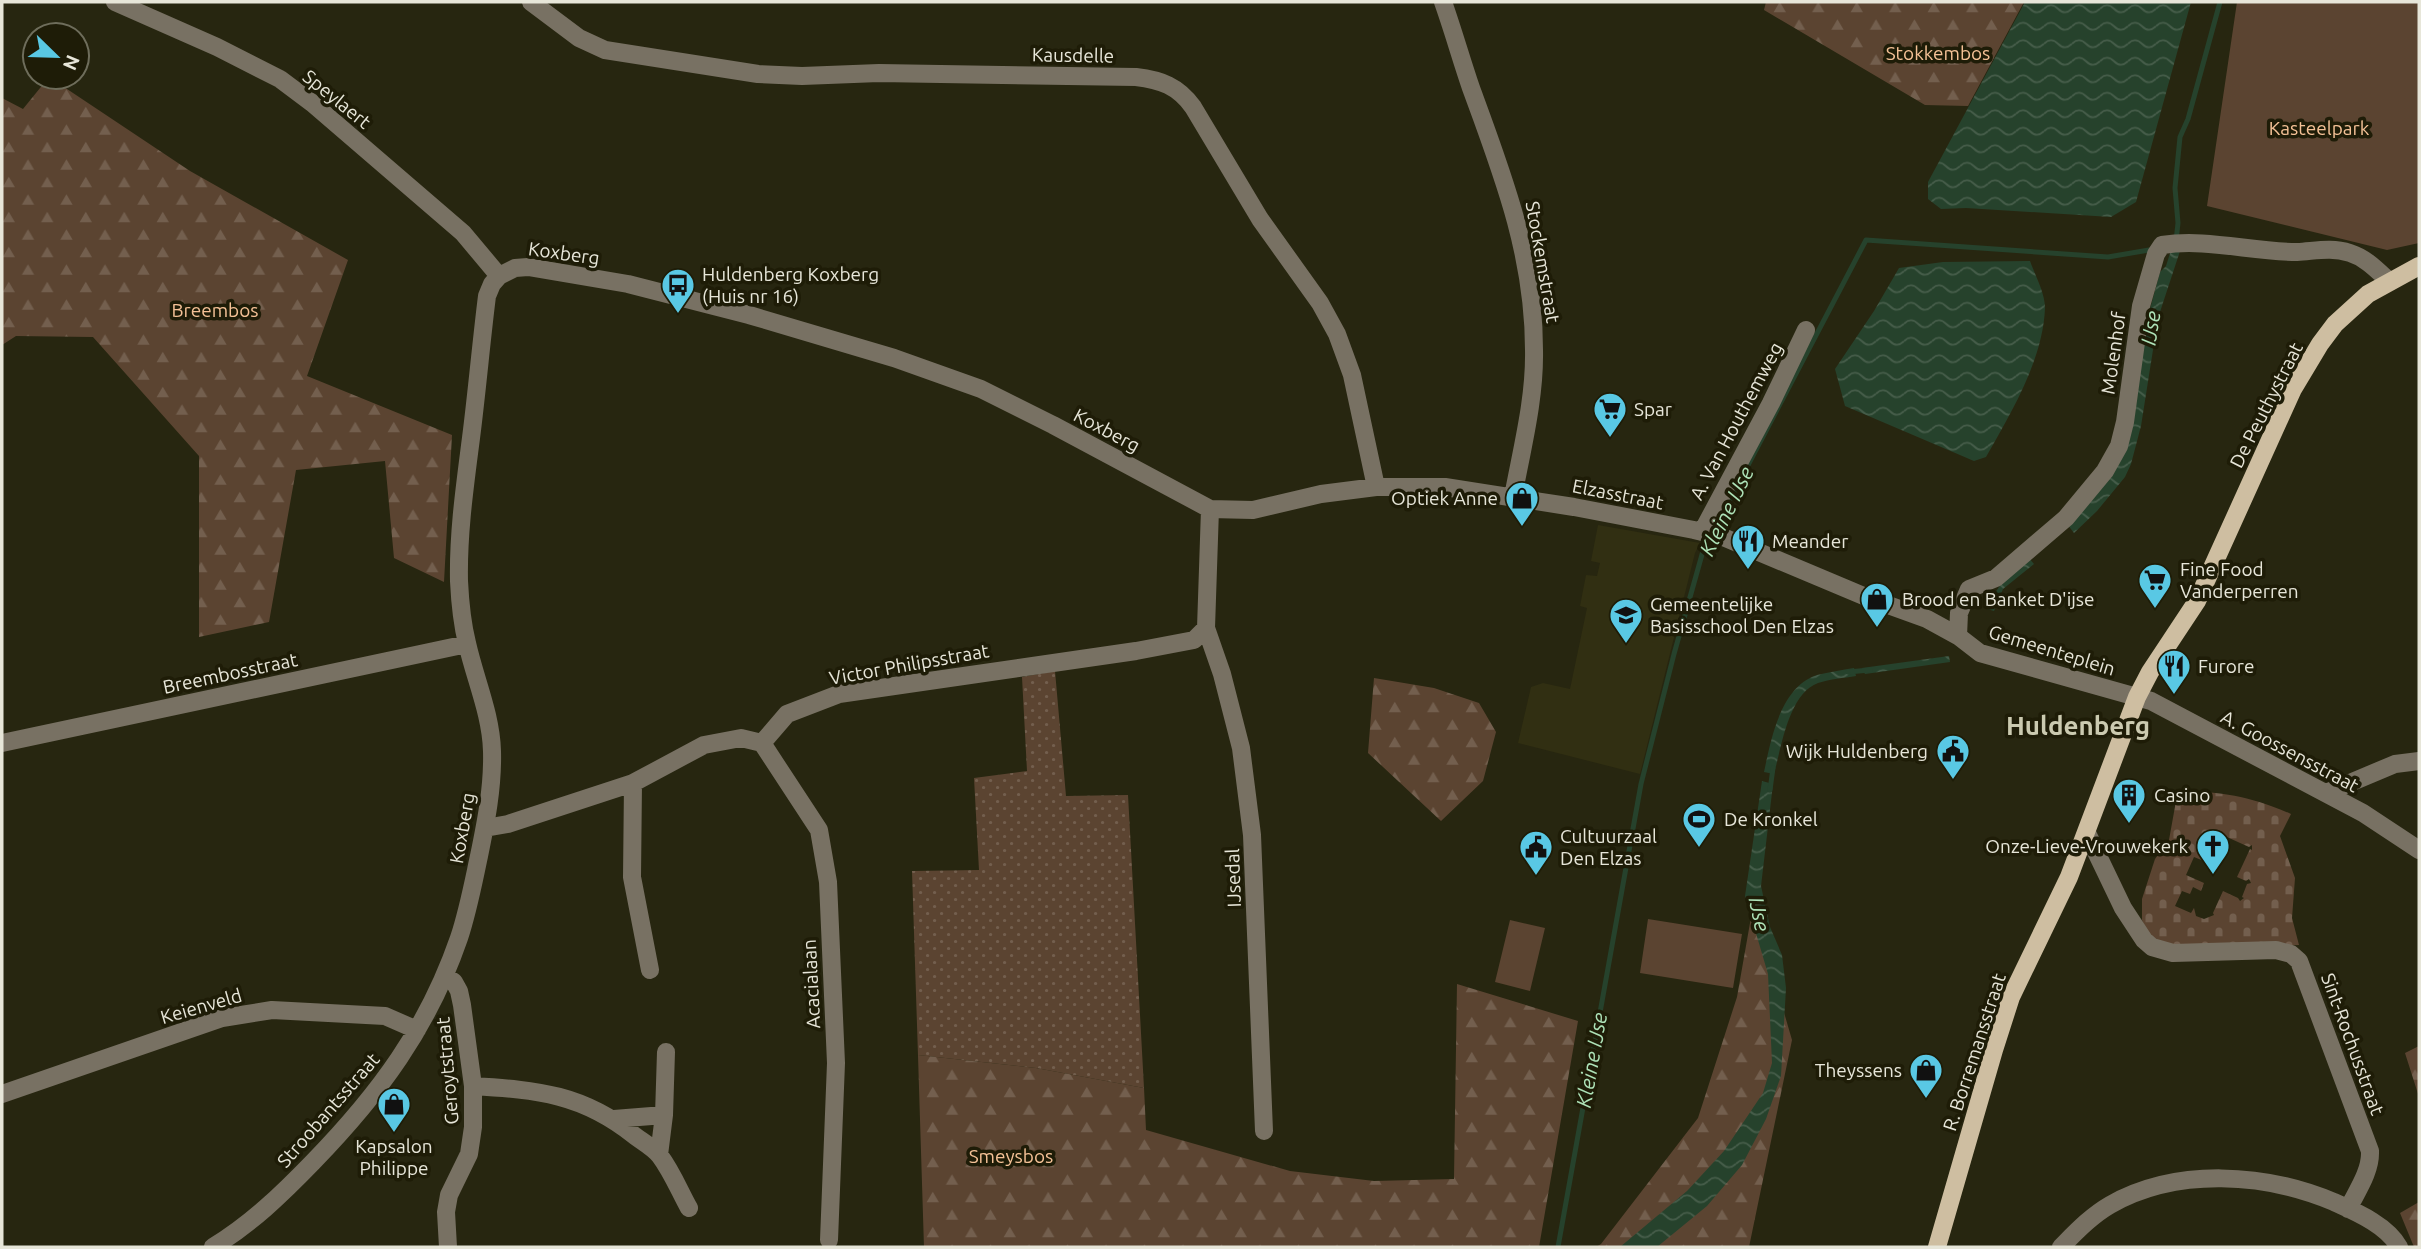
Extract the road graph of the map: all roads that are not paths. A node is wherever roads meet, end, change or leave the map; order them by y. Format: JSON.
{"nodes":[{"id":1,"x":115,"y":2,"type":"edge"},
{"id":2,"x":531,"y":2,"type":"edge"},
{"id":3,"x":1443,"y":2,"type":"edge"},
{"id":4,"x":2419,"y":266,"type":"edge"},
{"id":5,"x":499,"y":276,"type":"junction"},
{"id":6,"x":2389,"y":281,"type":"junction"},
{"id":7,"x":1807,"y":330,"type":"dead end"},
{"id":8,"x":1376,"y":487,"type":"junction"},
{"id":9,"x":1513,"y":497,"type":"junction"},
{"id":10,"x":1210,"y":509,"type":"junction"},
{"id":11,"x":1253,"y":510,"type":"joint"},
{"id":12,"x":1708,"y":533,"type":"junction"},
{"id":13,"x":1206,"y":628,"type":"junction"},
{"id":14,"x":1958,"y":636,"type":"junction"},
{"id":15,"x":467,"y":644,"type":"junction"},
{"id":16,"x":2137,"y":696,"type":"junction"},
{"id":17,"x":2,"y":743,"type":"edge"},
{"id":18,"x":762,"y":743,"type":"junction"},
{"id":19,"x":2419,"y":761,"type":"edge"},
{"id":20,"x":633,"y":783,"type":"junction"},
{"id":21,"x":2326,"y":793,"type":"junction"},
{"id":22,"x":485,"y":828,"type":"junction"},
{"id":23,"x":2087,"y":833,"type":"junction"},
{"id":24,"x":2419,"y":850,"type":"edge"},
{"id":25,"x":650,"y":970,"type":"dead end"},
{"id":26,"x":445,"y":976,"type":"junction"},
{"id":27,"x":417,"y":1030,"type":"junction"},
{"id":28,"x":666,"y":1052,"type":"dead end"},
{"id":29,"x":473,"y":1086,"type":"junction"},
{"id":30,"x":2,"y":1094,"type":"edge"},
{"id":31,"x":664,"y":1115,"type":"junction"},
{"id":32,"x":614,"y":1119,"type":"junction"},
{"id":33,"x":1264,"y":1131,"type":"dead end"},
{"id":34,"x":659,"y":1155,"type":"junction"},
{"id":35,"x":690,"y":1208,"type":"dead end"},
{"id":36,"x":2348,"y":1209,"type":"junction"},
{"id":37,"x":829,"y":1240,"type":"dead end"},
{"id":38,"x":213,"y":1247,"type":"edge"},
{"id":39,"x":448,"y":1247,"type":"edge"},
{"id":40,"x":1937,"y":1247,"type":"edge"},
{"id":41,"x":2061,"y":1247,"type":"edge"},
{"id":42,"x":2399,"y":1247,"type":"edge"}],
"edges":[{"from":1,"to":5,"type":"street","name":"Speylaert"},
{"from":2,"to":8,"type":"street","name":"Kausdelle"},
{"from":3,"to":9,"type":"street","name":"Stockemstraat"},
{"from":4,"to":6,"type":"main road","name":"De Peuthystraat"},
{"from":5,"to":10,"type":"street","name":"Koxberg"},
{"from":5,"to":15,"type":"street","name":"Koxberg"},
{"from":6,"to":14,"type":"street","name":"Molenhof"},
{"from":6,"to":16,"type":"main road","name":"De Peuthystraat"},
{"from":7,"to":12,"type":"street","name":"A. Van Houthemweg"},
{"from":8,"to":9,"type":"street","name":"Elzasstraat"},
{"from":8,"to":11,"type":"street","name":"Elzasstraat"},
{"from":9,"to":12,"type":"street","name":"Elzasstraat"},
{"from":10,"to":11,"type":"street","name":"Koxberg"},
{"from":10,"to":13,"type":"street"},
{"from":12,"to":14,"type":"street","name":"Elzasstraat"},
{"from":13,"to":18,"type":"street","name":"Victor Philipsstraat"},
{"from":13,"to":33,"type":"street","name":"IJsedal"},
{"from":14,"to":16,"type":"street","name":"Gemeenteplein"},
{"from":15,"to":17,"type":"street","name":"Breembosstraat"},
{"from":15,"to":22,"type":"street","name":"Koxberg"},
{"from":16,"to":21,"type":"street","name":"A. Goossensstraat"},
{"from":16,"to":23,"type":"main road"},
{"from":18,"to":20,"type":"street"},
{"from":18,"to":37,"type":"street","name":"Acacialaan"},
{"from":19,"to":21,"type":"street"},
{"from":20,"to":22,"type":"street"},
{"from":20,"to":25,"type":"street"},
{"from":21,"to":24,"type":"street","name":"A. Goossensstraat"},
{"from":22,"to":26,"type":"street","name":"Koxberg"},
{"from":23,"to":36,"type":"street","name":"Sint-Rochusstraat"},
{"from":23,"to":40,"type":"main road","name":"R. Borremansstraat"},
{"from":26,"to":27,"type":"street","name":"Stroobantsstraat"},
{"from":26,"to":29,"type":"street","name":"Geroytstraat"},
{"from":27,"to":30,"type":"street","name":"Keienveld"},
{"from":27,"to":38,"type":"street","name":"Stroobantsstraat"},
{"from":28,"to":31,"type":"street"},
{"from":29,"to":32,"type":"street"},
{"from":29,"to":39,"type":"street","name":"Geroytstraat"},
{"from":31,"to":32,"type":"street"},
{"from":31,"to":34,"type":"street"},
{"from":32,"to":34,"type":"street"},
{"from":34,"to":35,"type":"street"},
{"from":36,"to":41,"type":"street"},
{"from":36,"to":42,"type":"street"}]}
